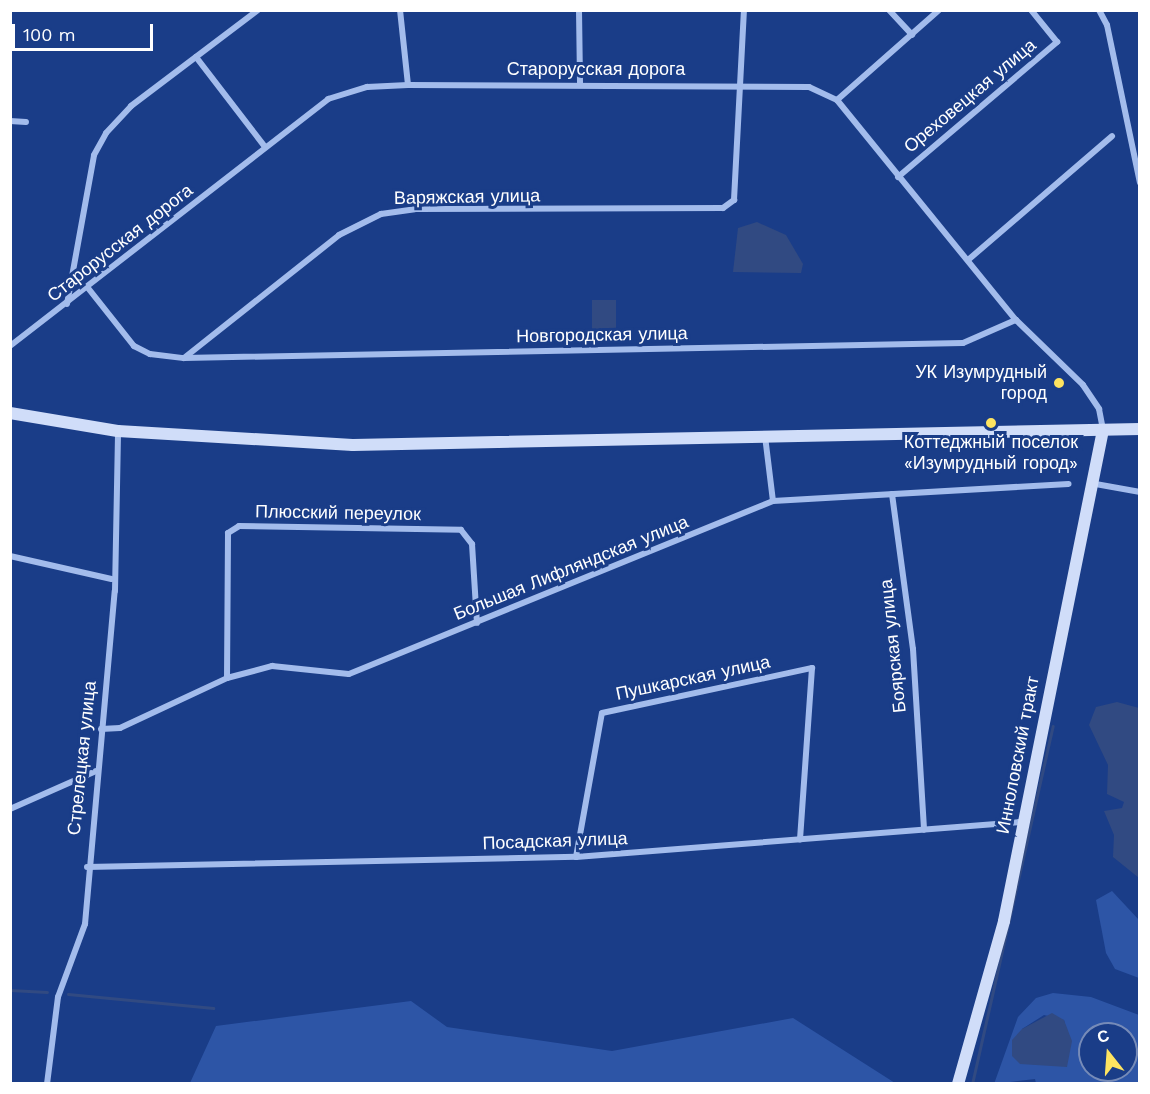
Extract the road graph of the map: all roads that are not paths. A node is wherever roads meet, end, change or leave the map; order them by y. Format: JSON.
{"nodes":[{"id":1,"x":258,"y":10,"type":"edge"},
{"id":2,"x":400,"y":10,"type":"edge"},
{"id":3,"x":579,"y":10,"type":"edge"},
{"id":4,"x":744,"y":10,"type":"edge"},
{"id":5,"x":889,"y":10,"type":"edge"},
{"id":6,"x":939,"y":10,"type":"edge"},
{"id":7,"x":1031,"y":10,"type":"edge"},
{"id":8,"x":1099,"y":10,"type":"edge"},
{"id":9,"x":912,"y":35,"type":"junction"},
{"id":10,"x":196,"y":57,"type":"junction"},
{"id":11,"x":580,"y":83,"type":"junction"},
{"id":12,"x":408,"y":85,"type":"junction"},
{"id":13,"x":740,"y":85,"type":"junction"},
{"id":14,"x":837,"y":100,"type":"junction"},
{"id":15,"x":10,"y":121,"type":"edge"},
{"id":16,"x":26,"y":122,"type":"dead end"},
{"id":17,"x":1112,"y":136,"type":"dead end"},
{"id":18,"x":265,"y":147,"type":"junction"},
{"id":19,"x":898,"y":177,"type":"junction"},
{"id":20,"x":1140,"y":183,"type":"edge"},
{"id":21,"x":968,"y":260,"type":"junction"},
{"id":22,"x":88,"y":288,"type":"junction"},
{"id":23,"x":66,"y":305,"type":"junction"},
{"id":24,"x":1016,"y":320,"type":"junction"},
{"id":25,"x":10,"y":346,"type":"edge"},
{"id":26,"x":184,"y":358,"type":"junction"},
{"id":27,"x":10,"y":413,"type":"edge"},
{"id":28,"x":1140,"y":429,"type":"edge"},
{"id":29,"x":1102,"y":430,"type":"junction"},
{"id":30,"x":117,"y":431,"type":"junction"},
{"id":31,"x":765,"y":434,"type":"junction"},
{"id":32,"x":1088,"y":483,"type":"junction"},
{"id":33,"x":1069,"y":484,"type":"dead end"},
{"id":34,"x":1140,"y":492,"type":"edge"},
{"id":35,"x":892,"y":494,"type":"junction"},
{"id":36,"x":773,"y":501,"type":"junction"},
{"id":37,"x":10,"y":556,"type":"edge"},
{"id":38,"x":111,"y":579,"type":"junction"},
{"id":39,"x":477,"y":623,"type":"junction"},
{"id":40,"x":227,"y":678,"type":"junction"},
{"id":41,"x":101,"y":729,"type":"junction"},
{"id":42,"x":96,"y":771,"type":"junction"},
{"id":43,"x":10,"y":808,"type":"edge"},
{"id":44,"x":1023,"y":822,"type":"junction"},
{"id":45,"x":924,"y":830,"type":"junction"},
{"id":46,"x":800,"y":840,"type":"junction"},
{"id":47,"x":576,"y":857,"type":"junction"},
{"id":48,"x":87,"y":867,"type":"junction"},
{"id":49,"x":47,"y":1083,"type":"edge"},
{"id":50,"x":958,"y":1083,"type":"edge"}],
"edges":[{"from":1,"to":10,"type":"street"},
{"from":2,"to":12,"type":"street"},
{"from":3,"to":11,"type":"street"},
{"from":4,"to":13,"type":"street"},
{"from":5,"to":9,"type":"street"},
{"from":6,"to":9,"type":"street"},
{"from":7,"to":19,"type":"street","name":"Ореховецкая улица"},
{"from":8,"to":20,"type":"street"},
{"from":9,"to":14,"type":"street"},
{"from":10,"to":18,"type":"street"},
{"from":10,"to":23,"type":"street"},
{"from":11,"to":12,"type":"street","name":"Старорусская дорога"},
{"from":11,"to":13,"type":"street","name":"Старорусская дорога"},
{"from":12,"to":18,"type":"street","name":"Старорусская дорога"},
{"from":13,"to":14,"type":"street","name":"Старорусская дорога"},
{"from":13,"to":26,"type":"street","name":"Варяжская улица"},
{"from":14,"to":19,"type":"street","name":"Старорусская дорога"},
{"from":15,"to":16,"type":"street"},
{"from":17,"to":21,"type":"street"},
{"from":18,"to":22,"type":"street","name":"Старорусская дорога"},
{"from":19,"to":21,"type":"street","name":"Старорусская дорога"},
{"from":21,"to":24,"type":"street","name":"Старорусская дорога"},
{"from":22,"to":23,"type":"street","name":"Старорусская дорога"},
{"from":22,"to":26,"type":"street"},
{"from":23,"to":25,"type":"street","name":"Старорусская дорога"},
{"from":24,"to":26,"type":"street","name":"Новгородская улица"},
{"from":24,"to":29,"type":"street","name":"Старорусская дорога"},
{"from":27,"to":30,"type":"main road"},
{"from":28,"to":29,"type":"main road"},
{"from":29,"to":31,"type":"main road"},
{"from":29,"to":32,"type":"main road","name":"Инноловский тракт"},
{"from":30,"to":31,"type":"main road"},
{"from":30,"to":38,"type":"street","name":"Стрелецкая улица"},
{"from":31,"to":36,"type":"street"},
{"from":32,"to":34,"type":"street"},
{"from":32,"to":44,"type":"main road","name":"Инноловский тракт"},
{"from":33,"to":35,"type":"street","name":"Большая Лифляндская улица"},
{"from":35,"to":36,"type":"street","name":"Большая Лифляндская улица"},
{"from":35,"to":45,"type":"street","name":"Боярская улица"},
{"from":36,"to":39,"type":"street","name":"Большая Лифляндская улица"},
{"from":37,"to":38,"type":"street"},
{"from":38,"to":41,"type":"street","name":"Стрелецкая улица"},
{"from":39,"to":40,"type":"street","name":"Большая Лифляндская улица"},
{"from":39,"to":40,"type":"street","name":"Плюсский переулок"},
{"from":40,"to":41,"type":"street","name":"Большая Лифляндская улица"},
{"from":41,"to":42,"type":"street","name":"Стрелецкая улица"},
{"from":42,"to":43,"type":"street"},
{"from":42,"to":48,"type":"street","name":"Стрелецкая улица"},
{"from":44,"to":45,"type":"street","name":"Посадская улица"},
{"from":44,"to":50,"type":"main road","name":"Инноловский тракт"},
{"from":45,"to":46,"type":"street","name":"Посадская улица"},
{"from":46,"to":47,"type":"street","name":"Посадская улица"},
{"from":46,"to":47,"type":"street","name":"Пушкарская улица"},
{"from":47,"to":48,"type":"street","name":"Посадская улица"},
{"from":48,"to":49,"type":"street","name":"Стрелецкая улица"}]}
